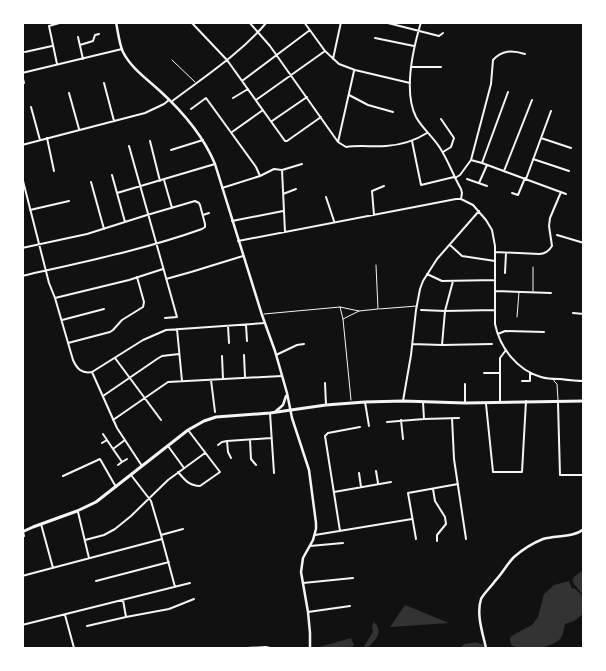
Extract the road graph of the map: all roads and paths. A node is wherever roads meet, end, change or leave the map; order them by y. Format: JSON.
{"nodes":[{"id":1,"x":63,"y":22,"type":"edge"},
{"id":2,"x":116,"y":22,"type":"edge"},
{"id":3,"x":191,"y":22,"type":"edge"},
{"id":4,"x":249,"y":22,"type":"edge"},
{"id":5,"x":267,"y":22,"type":"edge"},
{"id":6,"x":304,"y":22,"type":"edge"},
{"id":7,"x":341,"y":22,"type":"edge"},
{"id":8,"x":384,"y":22,"type":"edge"},
{"id":9,"x":421,"y":22,"type":"edge"},
{"id":10,"x":391,"y":23,"type":"edge"},
{"id":11,"x":310,"y":30,"type":"junction"},
{"id":12,"x":418,"y":31,"type":"junction"},
{"id":13,"x":258,"y":32,"type":"junction"},
{"id":14,"x":443,"y":32,"type":"dead end"},
{"id":15,"x":99,"y":34,"type":"dead end"},
{"id":16,"x":78,"y":37,"type":"dead end"},
{"id":17,"x":375,"y":38,"type":"dead end"},
{"id":18,"x":80,"y":45,"type":"junction"},
{"id":19,"x":53,"y":46,"type":"junction"},
{"id":20,"x":414,"y":46,"type":"junction"},
{"id":21,"x":122,"y":49,"type":"junction"},
{"id":22,"x":325,"y":51,"type":"junction"},
{"id":23,"x":25,"y":52,"type":"dead end"},
{"id":24,"x":525,"y":54,"type":"dead end"},
{"id":25,"x":276,"y":55,"type":"junction"},
{"id":26,"x":83,"y":59,"type":"junction"},
{"id":27,"x":332,"y":59,"type":"junction"},
{"id":28,"x":172,"y":60,"type":"dead end"},
{"id":29,"x":227,"y":60,"type":"junction"},
{"id":30,"x":57,"y":64,"type":"junction"},
{"id":31,"x":411,"y":67,"type":"junction"},
{"id":32,"x":441,"y":67,"type":"dead end"},
{"id":33,"x":354,"y":70,"type":"junction"},
{"id":34,"x":22,"y":74,"type":"edge"},
{"id":35,"x":291,"y":76,"type":"junction"},
{"id":36,"x":242,"y":81,"type":"junction"},
{"id":37,"x":104,"y":82,"type":"dead end"},
{"id":38,"x":24,"y":83,"type":"dead end"},
{"id":39,"x":196,"y":83,"type":"junction"},
{"id":40,"x":410,"y":84,"type":"junction"},
{"id":41,"x":248,"y":89,"type":"junction"},
{"id":42,"x":508,"y":92,"type":"dead end"},
{"id":43,"x":69,"y":93,"type":"dead end"},
{"id":44,"x":349,"y":95,"type":"junction"},
{"id":45,"x":307,"y":97,"type":"junction"},
{"id":46,"x":233,"y":98,"type":"dead end"},
{"id":47,"x":256,"y":100,"type":"junction"},
{"id":48,"x":532,"y":100,"type":"dead end"},
{"id":49,"x":170,"y":101,"type":"junction"},
{"id":50,"x":31,"y":107,"type":"dead end"},
{"id":51,"x":191,"y":109,"type":"dead end"},
{"id":52,"x":263,"y":110,"type":"junction"},
{"id":53,"x":551,"y":111,"type":"dead end"},
{"id":54,"x":393,"y":112,"type":"dead end"},
{"id":55,"x":321,"y":117,"type":"junction"},
{"id":56,"x":441,"y":119,"type":"dead end"},
{"id":57,"x":114,"y":121,"type":"junction"},
{"id":58,"x":271,"y":121,"type":"junction"},
{"id":59,"x":79,"y":130,"type":"junction"},
{"id":60,"x":232,"y":132,"type":"junction"},
{"id":61,"x":428,"y":133,"type":"junction"},
{"id":62,"x":47,"y":138,"type":"junction"},
{"id":63,"x":541,"y":138,"type":"junction"},
{"id":64,"x":40,"y":140,"type":"junction"},
{"id":65,"x":150,"y":140,"type":"dead end"},
{"id":66,"x":203,"y":140,"type":"junction"},
{"id":67,"x":412,"y":140,"type":"junction"},
{"id":68,"x":338,"y":142,"type":"junction"},
{"id":69,"x":22,"y":145,"type":"edge"},
{"id":70,"x":129,"y":146,"type":"dead end"},
{"id":71,"x":570,"y":148,"type":"dead end"},
{"id":72,"x":171,"y":150,"type":"dead end"},
{"id":73,"x":443,"y":152,"type":"junction"},
{"id":74,"x":534,"y":159,"type":"junction"},
{"id":75,"x":471,"y":160,"type":"junction"},
{"id":76,"x":482,"y":163,"type":"junction"},
{"id":77,"x":215,"y":164,"type":"junction"},
{"id":78,"x":302,"y":164,"type":"dead end"},
{"id":79,"x":487,"y":165,"type":"junction"},
{"id":80,"x":282,"y":170,"type":"junction"},
{"id":81,"x":54,"y":171,"type":"dead end"},
{"id":82,"x":504,"y":171,"type":"junction"},
{"id":83,"x":569,"y":171,"type":"dead end"},
{"id":84,"x":112,"y":175,"type":"dead end"},
{"id":85,"x":260,"y":176,"type":"junction"},
{"id":86,"x":22,"y":177,"type":"edge"},
{"id":87,"x":455,"y":178,"type":"junction"},
{"id":88,"x":525,"y":178,"type":"junction"},
{"id":89,"x":467,"y":179,"type":"dead end"},
{"id":90,"x":162,"y":180,"type":"junction"},
{"id":91,"x":90,"y":182,"type":"dead end"},
{"id":92,"x":479,"y":184,"type":"junction"},
{"id":93,"x":384,"y":186,"type":"dead end"},
{"id":94,"x":487,"y":186,"type":"dead end"},
{"id":95,"x":139,"y":187,"type":"junction"},
{"id":96,"x":222,"y":188,"type":"junction"},
{"id":97,"x":296,"y":189,"type":"dead end"},
{"id":98,"x":561,"y":192,"type":"junction"},
{"id":99,"x":117,"y":193,"type":"junction"},
{"id":100,"x":512,"y":193,"type":"dead end"},
{"id":101,"x":283,"y":194,"type":"junction"},
{"id":102,"x":566,"y":194,"type":"dead end"},
{"id":103,"x":326,"y":197,"type":"dead end"},
{"id":104,"x":461,"y":199,"type":"junction"},
{"id":105,"x":69,"y":201,"type":"dead end"},
{"id":106,"x":172,"y":208,"type":"junction"},
{"id":107,"x":30,"y":210,"type":"junction"},
{"id":108,"x":479,"y":210,"type":"junction"},
{"id":109,"x":284,"y":211,"type":"junction"},
{"id":110,"x":209,"y":213,"type":"dead end"},
{"id":111,"x":147,"y":215,"type":"junction"},
{"id":112,"x":203,"y":215,"type":"junction"},
{"id":113,"x":374,"y":215,"type":"junction"},
{"id":114,"x":232,"y":221,"type":"junction"},
{"id":115,"x":125,"y":222,"type":"junction"},
{"id":116,"x":334,"y":222,"type":"junction"},
{"id":117,"x":104,"y":229,"type":"junction"},
{"id":118,"x":285,"y":232,"type":"junction"},
{"id":119,"x":557,"y":235,"type":"dead end"},
{"id":120,"x":238,"y":241,"type":"junction"},
{"id":121,"x":583,"y":242,"type":"edge"},
{"id":122,"x":156,"y":243,"type":"junction"},
{"id":123,"x":39,"y":244,"type":"junction"},
{"id":124,"x":450,"y":244,"type":"junction"},
{"id":125,"x":22,"y":248,"type":"edge"},
{"id":126,"x":495,"y":252,"type":"junction"},
{"id":127,"x":506,"y":253,"type":"junction"},
{"id":128,"x":243,"y":256,"type":"junction"},
{"id":129,"x":495,"y":261,"type":"junction"},
{"id":130,"x":376,"y":266,"type":"dead end"},
{"id":131,"x":533,"y":267,"type":"dead end"},
{"id":132,"x":163,"y":269,"type":"junction"},
{"id":133,"x":46,"y":271,"type":"junction"},
{"id":134,"x":505,"y":273,"type":"dead end"},
{"id":135,"x":427,"y":274,"type":"junction"},
{"id":136,"x":22,"y":276,"type":"edge"},
{"id":137,"x":137,"y":277,"type":"junction"},
{"id":138,"x":166,"y":279,"type":"junction"},
{"id":139,"x":495,"y":280,"type":"junction"},
{"id":140,"x":453,"y":281,"type":"junction"},
{"id":141,"x":495,"y":292,"type":"junction"},
{"id":142,"x":519,"y":292,"type":"junction"},
{"id":143,"x":533,"y":292,"type":"junction"},
{"id":144,"x":551,"y":293,"type":"dead end"},
{"id":145,"x":55,"y":298,"type":"junction"},
{"id":146,"x":417,"y":306,"type":"junction"},
{"id":147,"x":340,"y":307,"type":"junction"},
{"id":148,"x":104,"y":309,"type":"dead end"},
{"id":149,"x":378,"y":309,"type":"junction"},
{"id":150,"x":421,"y":310,"type":"dead end"},
{"id":151,"x":495,"y":310,"type":"junction"},
{"id":152,"x":359,"y":311,"type":"junction"},
{"id":153,"x":445,"y":311,"type":"junction"},
{"id":154,"x":573,"y":313,"type":"dead end"},
{"id":155,"x":264,"y":314,"type":"dead end"},
{"id":156,"x":584,"y":314,"type":"edge"},
{"id":157,"x":518,"y":317,"type":"dead end"},
{"id":158,"x":165,"y":318,"type":"dead end"},
{"id":159,"x":343,"y":319,"type":"junction"},
{"id":160,"x":62,"y":320,"type":"junction"},
{"id":161,"x":265,"y":323,"type":"junction"},
{"id":162,"x":246,"y":324,"type":"junction"},
{"id":163,"x":228,"y":326,"type":"junction"},
{"id":164,"x":177,"y":329,"type":"junction"},
{"id":165,"x":544,"y":332,"type":"dead end"},
{"id":166,"x":498,"y":334,"type":"junction"},
{"id":167,"x":247,"y":340,"type":"dead end"},
{"id":168,"x":68,"y":343,"type":"junction"},
{"id":169,"x":229,"y":343,"type":"dead end"},
{"id":170,"x":304,"y":344,"type":"dead end"},
{"id":171,"x":412,"y":344,"type":"junction"},
{"id":172,"x":492,"y":344,"type":"dead end"},
{"id":173,"x":442,"y":345,"type":"junction"},
{"id":174,"x":506,"y":350,"type":"junction"},
{"id":175,"x":179,"y":354,"type":"junction"},
{"id":176,"x":244,"y":355,"type":"dead end"},
{"id":177,"x":276,"y":355,"type":"junction"},
{"id":178,"x":222,"y":356,"type":"dead end"},
{"id":179,"x":115,"y":358,"type":"junction"},
{"id":180,"x":92,"y":372,"type":"junction"},
{"id":181,"x":500,"y":372,"type":"junction"},
{"id":182,"x":484,"y":373,"type":"dead end"},
{"id":183,"x":530,"y":373,"type":"junction"},
{"id":184,"x":282,"y":376,"type":"junction"},
{"id":185,"x":129,"y":377,"type":"junction"},
{"id":186,"x":245,"y":377,"type":"junction"},
{"id":187,"x":223,"y":378,"type":"junction"},
{"id":188,"x":211,"y":379,"type":"junction"},
{"id":189,"x":554,"y":379,"type":"junction"},
{"id":190,"x":182,"y":381,"type":"junction"},
{"id":191,"x":522,"y":381,"type":"dead end"},
{"id":192,"x":584,"y":381,"type":"edge"},
{"id":193,"x":325,"y":383,"type":"dead end"},
{"id":194,"x":465,"y":384,"type":"dead end"},
{"id":195,"x":287,"y":392,"type":"junction"},
{"id":196,"x":103,"y":396,"type":"junction"},
{"id":197,"x":144,"y":398,"type":"junction"},
{"id":198,"x":351,"y":400,"type":"dead end"},
{"id":199,"x":558,"y":400,"type":"junction"},
{"id":200,"x":404,"y":401,"type":"junction"},
{"id":201,"x":526,"y":401,"type":"junction"},
{"id":202,"x":584,"y":401,"type":"edge"},
{"id":203,"x":365,"y":402,"type":"junction"},
{"id":204,"x":423,"y":402,"type":"junction"},
{"id":205,"x":486,"y":402,"type":"junction"},
{"id":206,"x":500,"y":402,"type":"junction"},
{"id":207,"x":465,"y":403,"type":"junction"},
{"id":208,"x":326,"y":405,"type":"junction"},
{"id":209,"x":290,"y":410,"type":"junction"},
{"id":210,"x":216,"y":412,"type":"dead end"},
{"id":211,"x":271,"y":412,"type":"junction"},
{"id":212,"x":452,"y":418,"type":"junction"},
{"id":213,"x":459,"y":418,"type":"dead end"},
{"id":214,"x":424,"y":419,"type":"junction"},
{"id":215,"x":113,"y":420,"type":"junction"},
{"id":216,"x":161,"y":420,"type":"dead end"},
{"id":217,"x":401,"y":420,"type":"junction"},
{"id":218,"x":387,"y":422,"type":"dead end"},
{"id":219,"x":369,"y":426,"type":"dead end"},
{"id":220,"x":360,"y":427,"type":"dead end"},
{"id":221,"x":188,"y":430,"type":"junction"},
{"id":222,"x":103,"y":434,"type":"dead end"},
{"id":223,"x":271,"y":438,"type":"junction"},
{"id":224,"x":403,"y":439,"type":"dead end"},
{"id":225,"x":107,"y":440,"type":"junction"},
{"id":226,"x":125,"y":440,"type":"junction"},
{"id":227,"x":250,"y":440,"type":"junction"},
{"id":228,"x":227,"y":441,"type":"junction"},
{"id":229,"x":102,"y":443,"type":"dead end"},
{"id":230,"x":218,"y":445,"type":"dead end"},
{"id":231,"x":168,"y":446,"type":"junction"},
{"id":232,"x":113,"y":449,"type":"junction"},
{"id":233,"x":205,"y":453,"type":"junction"},
{"id":234,"x":127,"y":458,"type":"dead end"},
{"id":235,"x":231,"y":458,"type":"dead end"},
{"id":236,"x":122,"y":462,"type":"junction"},
{"id":237,"x":256,"y":465,"type":"dead end"},
{"id":238,"x":118,"y":466,"type":"dead end"},
{"id":239,"x":142,"y":466,"type":"junction"},
{"id":240,"x":184,"y":468,"type":"junction"},
{"id":241,"x":376,"y":471,"type":"dead end"},
{"id":242,"x":178,"y":472,"type":"junction"},
{"id":243,"x":274,"y":473,"type":"dead end"},
{"id":244,"x":359,"y":473,"type":"dead end"},
{"id":245,"x":131,"y":475,"type":"junction"},
{"id":246,"x":584,"y":475,"type":"edge"},
{"id":247,"x":63,"y":476,"type":"dead end"},
{"id":248,"x":391,"y":482,"type":"dead end"},
{"id":249,"x":378,"y":484,"type":"junction"},
{"id":250,"x":458,"y":484,"type":"junction"},
{"id":251,"x":116,"y":487,"type":"junction"},
{"id":252,"x":361,"y":487,"type":"junction"},
{"id":253,"x":433,"y":489,"type":"junction"},
{"id":254,"x":334,"y":492,"type":"junction"},
{"id":255,"x":149,"y":498,"type":"junction"},
{"id":256,"x":78,"y":511,"type":"junction"},
{"id":257,"x":412,"y":518,"type":"junction"},
{"id":258,"x":41,"y":524,"type":"junction"},
{"id":259,"x":183,"y":529,"type":"dead end"},
{"id":260,"x":584,"y":529,"type":"edge"},
{"id":261,"x":340,"y":531,"type":"junction"},
{"id":262,"x":23,"y":532,"type":"edge"},
{"id":263,"x":162,"y":535,"type":"junction"},
{"id":264,"x":314,"y":535,"type":"junction"},
{"id":265,"x":22,"y":538,"type":"edge"},
{"id":266,"x":416,"y":539,"type":"dead end"},
{"id":267,"x":466,"y":539,"type":"dead end"},
{"id":268,"x":85,"y":540,"type":"junction"},
{"id":269,"x":162,"y":540,"type":"junction"},
{"id":270,"x":437,"y":541,"type":"dead end"},
{"id":271,"x":342,"y":543,"type":"dead end"},
{"id":272,"x":310,"y":546,"type":"junction"},
{"id":273,"x":89,"y":558,"type":"junction"},
{"id":274,"x":169,"y":562,"type":"junction"},
{"id":275,"x":53,"y":568,"type":"junction"},
{"id":276,"x":22,"y":576,"type":"edge"},
{"id":277,"x":353,"y":578,"type":"dead end"},
{"id":278,"x":96,"y":581,"type":"dead end"},
{"id":279,"x":190,"y":583,"type":"dead end"},
{"id":280,"x":303,"y":583,"type":"junction"},
{"id":281,"x":175,"y":587,"type":"junction"},
{"id":282,"x":194,"y":599,"type":"dead end"},
{"id":283,"x":122,"y":600,"type":"junction"},
{"id":284,"x":350,"y":606,"type":"dead end"},
{"id":285,"x":308,"y":612,"type":"junction"},
{"id":286,"x":65,"y":614,"type":"junction"},
{"id":287,"x":126,"y":617,"type":"junction"},
{"id":288,"x":22,"y":625,"type":"edge"},
{"id":289,"x":87,"y":626,"type":"dead end"},
{"id":290,"x":74,"y":648,"type":"edge"},
{"id":291,"x":247,"y":648,"type":"edge"},
{"id":292,"x":270,"y":648,"type":"edge"},
{"id":293,"x":310,"y":648,"type":"edge"},
{"id":294,"x":486,"y":648,"type":"edge"}],
"edges":[{"from":1,"to":19,"type":"street"},
{"from":2,"to":21,"type":"street"},
{"from":3,"to":29,"type":"street"},
{"from":4,"to":13,"type":"street"},
{"from":5,"to":13,"type":"street"},
{"from":6,"to":11,"type":"street"},
{"from":7,"to":27,"type":"street"},
{"from":8,"to":10,"type":"street"},
{"from":9,"to":12,"type":"street"},
{"from":10,"to":12,"type":"street"},
{"from":11,"to":22,"type":"street"},
{"from":11,"to":25,"type":"street"},
{"from":12,"to":14,"type":"street"},
{"from":12,"to":20,"type":"street"},
{"from":13,"to":25,"type":"street"},
{"from":13,"to":29,"type":"street"},
{"from":15,"to":18,"type":"street"},
{"from":16,"to":18,"type":"street"},
{"from":17,"to":20,"type":"street"},
{"from":18,"to":26,"type":"street"},
{"from":19,"to":23,"type":"street"},
{"from":19,"to":30,"type":"street"},
{"from":20,"to":31,"type":"street"},
{"from":21,"to":26,"type":"street"},
{"from":21,"to":49,"type":"street"},
{"from":22,"to":27,"type":"street"},
{"from":22,"to":35,"type":"street"},
{"from":24,"to":75,"type":"street"},
{"from":25,"to":35,"type":"street"},
{"from":25,"to":36,"type":"street"},
{"from":26,"to":30,"type":"street"},
{"from":27,"to":33,"type":"street"},
{"from":28,"to":39,"type":"street"},
{"from":29,"to":36,"type":"street"},
{"from":29,"to":39,"type":"street"},
{"from":30,"to":34,"type":"street"},
{"from":31,"to":32,"type":"street"},
{"from":31,"to":40,"type":"street"},
{"from":33,"to":40,"type":"street"},
{"from":33,"to":44,"type":"street"},
{"from":34,"to":38,"type":"street"},
{"from":35,"to":45,"type":"street"},
{"from":35,"to":47,"type":"street"},
{"from":36,"to":41,"type":"street"},
{"from":37,"to":57,"type":"street"},
{"from":39,"to":49,"type":"street"},
{"from":40,"to":61,"type":"street"},
{"from":41,"to":46,"type":"street"},
{"from":41,"to":47,"type":"street"},
{"from":42,"to":76,"type":"street"},
{"from":43,"to":59,"type":"street"},
{"from":44,"to":54,"type":"street"},
{"from":44,"to":68,"type":"street"},
{"from":45,"to":55,"type":"street"},
{"from":45,"to":58,"type":"street"},
{"from":47,"to":52,"type":"street"},
{"from":48,"to":82,"type":"street"},
{"from":49,"to":57,"type":"street"},
{"from":49,"to":66,"type":"street"},
{"from":50,"to":64,"type":"street"},
{"from":51,"to":60,"type":"street"},
{"from":52,"to":58,"type":"street"},
{"from":52,"to":60,"type":"street"},
{"from":53,"to":63,"type":"street"},
{"from":55,"to":58,"type":"street"},
{"from":55,"to":68,"type":"street"},
{"from":56,"to":73,"type":"street"},
{"from":57,"to":59,"type":"street"},
{"from":59,"to":62,"type":"street"},
{"from":60,"to":85,"type":"street"},
{"from":61,"to":67,"type":"street"},
{"from":61,"to":73,"type":"street"},
{"from":62,"to":64,"type":"street"},
{"from":62,"to":81,"type":"street"},
{"from":63,"to":71,"type":"street"},
{"from":63,"to":74,"type":"street"},
{"from":64,"to":69,"type":"street"},
{"from":65,"to":90,"type":"street"},
{"from":66,"to":72,"type":"street"},
{"from":66,"to":77,"type":"street"},
{"from":67,"to":68,"type":"street"},
{"from":67,"to":87,"type":"street"},
{"from":70,"to":95,"type":"street"},
{"from":73,"to":87,"type":"street"},
{"from":74,"to":83,"type":"street"},
{"from":74,"to":88,"type":"street"},
{"from":75,"to":76,"type":"street"},
{"from":75,"to":87,"type":"street"},
{"from":76,"to":79,"type":"street"},
{"from":77,"to":90,"type":"street"},
{"from":77,"to":96,"type":"street"},
{"from":78,"to":80,"type":"street"},
{"from":79,"to":82,"type":"street"},
{"from":79,"to":92,"type":"street"},
{"from":80,"to":85,"type":"street"},
{"from":80,"to":101,"type":"street"},
{"from":82,"to":88,"type":"street"},
{"from":84,"to":99,"type":"street"},
{"from":85,"to":96,"type":"street"},
{"from":86,"to":107,"type":"street"},
{"from":87,"to":104,"type":"street"},
{"from":88,"to":98,"type":"street"},
{"from":88,"to":100,"type":"street"},
{"from":89,"to":92,"type":"street"},
{"from":90,"to":95,"type":"street"},
{"from":90,"to":106,"type":"street"},
{"from":91,"to":117,"type":"street"},
{"from":92,"to":94,"type":"street"},
{"from":93,"to":113,"type":"street"},
{"from":95,"to":99,"type":"street"},
{"from":95,"to":111,"type":"street"},
{"from":96,"to":114,"type":"street"},
{"from":97,"to":101,"type":"street"},
{"from":98,"to":102,"type":"street"},
{"from":98,"to":127,"type":"street"},
{"from":99,"to":115,"type":"street"},
{"from":101,"to":109,"type":"street"},
{"from":103,"to":116,"type":"street"},
{"from":104,"to":108,"type":"street"},
{"from":104,"to":113,"type":"street"},
{"from":105,"to":107,"type":"street"},
{"from":106,"to":111,"type":"street"},
{"from":106,"to":112,"type":"street"},
{"from":107,"to":123,"type":"street"},
{"from":108,"to":124,"type":"street"},
{"from":108,"to":126,"type":"street"},
{"from":109,"to":114,"type":"street"},
{"from":109,"to":118,"type":"street"},
{"from":110,"to":112,"type":"street"},
{"from":111,"to":115,"type":"street"},
{"from":111,"to":122,"type":"street"},
{"from":112,"to":122,"type":"street"},
{"from":113,"to":116,"type":"street"},
{"from":114,"to":120,"type":"street"},
{"from":115,"to":117,"type":"street"},
{"from":116,"to":118,"type":"street"},
{"from":117,"to":123,"type":"street"},
{"from":118,"to":120,"type":"street"},
{"from":119,"to":121,"type":"street"},
{"from":120,"to":128,"type":"street"},
{"from":122,"to":132,"type":"street"},
{"from":122,"to":133,"type":"street"},
{"from":123,"to":125,"type":"street"},
{"from":123,"to":133,"type":"street"},
{"from":124,"to":129,"type":"street"},
{"from":124,"to":135,"type":"street"},
{"from":126,"to":127,"type":"street"},
{"from":126,"to":129,"type":"street"},
{"from":127,"to":134,"type":"street"},
{"from":128,"to":138,"type":"street"},
{"from":128,"to":161,"type":"street"},
{"from":129,"to":139,"type":"street"},
{"from":130,"to":149,"type":"street"},
{"from":131,"to":143,"type":"street"},
{"from":132,"to":137,"type":"street"},
{"from":132,"to":138,"type":"street"},
{"from":133,"to":136,"type":"street"},
{"from":133,"to":145,"type":"street"},
{"from":135,"to":140,"type":"street"},
{"from":135,"to":146,"type":"street"},
{"from":137,"to":145,"type":"street"},
{"from":137,"to":168,"type":"street"},
{"from":138,"to":158,"type":"street"},
{"from":139,"to":140,"type":"street"},
{"from":139,"to":141,"type":"street"},
{"from":140,"to":153,"type":"street"},
{"from":141,"to":142,"type":"street"},
{"from":141,"to":151,"type":"street"},
{"from":142,"to":143,"type":"street"},
{"from":142,"to":157,"type":"street"},
{"from":143,"to":144,"type":"street"},
{"from":145,"to":160,"type":"street"},
{"from":146,"to":149,"type":"street"},
{"from":146,"to":171,"type":"street"},
{"from":147,"to":152,"type":"street"},
{"from":147,"to":155,"type":"street"},
{"from":147,"to":159,"type":"street"},
{"from":148,"to":160,"type":"street"},
{"from":149,"to":152,"type":"street"},
{"from":150,"to":153,"type":"street"},
{"from":151,"to":153,"type":"street"},
{"from":151,"to":166,"type":"street"},
{"from":152,"to":159,"type":"street"},
{"from":153,"to":173,"type":"street"},
{"from":154,"to":156,"type":"street"},
{"from":159,"to":198,"type":"street"},
{"from":160,"to":168,"type":"street"},
{"from":161,"to":162,"type":"street"},
{"from":161,"to":177,"type":"street"},
{"from":162,"to":163,"type":"street"},
{"from":162,"to":167,"type":"street"},
{"from":163,"to":164,"type":"street"},
{"from":163,"to":169,"type":"street"},
{"from":164,"to":175,"type":"street"},
{"from":164,"to":179,"type":"street"},
{"from":165,"to":166,"type":"street"},
{"from":166,"to":174,"type":"street"},
{"from":168,"to":180,"type":"street"},
{"from":170,"to":177,"type":"street"},
{"from":171,"to":173,"type":"street"},
{"from":171,"to":200,"type":"street"},
{"from":172,"to":173,"type":"street"},
{"from":174,"to":181,"type":"street"},
{"from":174,"to":183,"type":"street"},
{"from":175,"to":185,"type":"street"},
{"from":175,"to":190,"type":"street"},
{"from":176,"to":186,"type":"street"},
{"from":177,"to":184,"type":"street"},
{"from":178,"to":187,"type":"street"},
{"from":179,"to":180,"type":"street"},
{"from":179,"to":185,"type":"street"},
{"from":180,"to":196,"type":"street"},
{"from":181,"to":182,"type":"street"},
{"from":181,"to":206,"type":"street"},
{"from":183,"to":189,"type":"street"},
{"from":183,"to":191,"type":"street"},
{"from":184,"to":186,"type":"street"},
{"from":184,"to":195,"type":"street"},
{"from":185,"to":196,"type":"street"},
{"from":185,"to":197,"type":"street"},
{"from":186,"to":187,"type":"street"},
{"from":187,"to":188,"type":"street"},
{"from":188,"to":190,"type":"street"},
{"from":188,"to":210,"type":"street"},
{"from":189,"to":192,"type":"street"},
{"from":189,"to":199,"type":"street"},
{"from":190,"to":197,"type":"street"},
{"from":193,"to":208,"type":"street"},
{"from":194,"to":207,"type":"street"},
{"from":195,"to":209,"type":"street"},
{"from":195,"to":211,"type":"street"},
{"from":196,"to":215,"type":"street"},
{"from":197,"to":215,"type":"street"},
{"from":197,"to":216,"type":"street"},
{"from":199,"to":201,"type":"main road"},
{"from":199,"to":202,"type":"main road"},
{"from":199,"to":246,"type":"street"},
{"from":200,"to":203,"type":"main road"},
{"from":200,"to":204,"type":"main road"},
{"from":201,"to":205,"type":"street"},
{"from":201,"to":206,"type":"main road"},
{"from":203,"to":208,"type":"main road"},
{"from":203,"to":219,"type":"street"},
{"from":204,"to":207,"type":"main road"},
{"from":204,"to":214,"type":"street"},
{"from":205,"to":206,"type":"main road"},
{"from":205,"to":207,"type":"main road"},
{"from":208,"to":209,"type":"main road"},
{"from":209,"to":211,"type":"main road"},
{"from":209,"to":264,"type":"street"},
{"from":211,"to":221,"type":"main road"},
{"from":211,"to":223,"type":"street"},
{"from":212,"to":213,"type":"street"},
{"from":212,"to":214,"type":"street"},
{"from":212,"to":250,"type":"street"},
{"from":214,"to":217,"type":"street"},
{"from":215,"to":226,"type":"street"},
{"from":217,"to":218,"type":"street"},
{"from":217,"to":224,"type":"street"},
{"from":220,"to":254,"type":"street"},
{"from":221,"to":231,"type":"main road"},
{"from":221,"to":233,"type":"street"},
{"from":222,"to":225,"type":"street"},
{"from":223,"to":227,"type":"street"},
{"from":223,"to":243,"type":"street"},
{"from":225,"to":229,"type":"street"},
{"from":225,"to":232,"type":"street"},
{"from":226,"to":232,"type":"street"},
{"from":226,"to":239,"type":"street"},
{"from":227,"to":228,"type":"street"},
{"from":227,"to":237,"type":"street"},
{"from":228,"to":230,"type":"street"},
{"from":228,"to":235,"type":"street"},
{"from":231,"to":239,"type":"main road"},
{"from":231,"to":240,"type":"street"},
{"from":232,"to":236,"type":"street"},
{"from":233,"to":240,"type":"street"},
{"from":233,"to":242,"type":"street"},
{"from":234,"to":236,"type":"street"},
{"from":236,"to":238,"type":"street"},
{"from":239,"to":245,"type":"main road"},
{"from":240,"to":242,"type":"street"},
{"from":241,"to":249,"type":"street"},
{"from":242,"to":255,"type":"street"},
{"from":244,"to":252,"type":"street"},
{"from":245,"to":251,"type":"main road"},
{"from":245,"to":255,"type":"street"},
{"from":247,"to":251,"type":"street"},
{"from":248,"to":249,"type":"street"},
{"from":249,"to":252,"type":"street"},
{"from":250,"to":253,"type":"street"},
{"from":250,"to":267,"type":"street"},
{"from":251,"to":256,"type":"main road"},
{"from":252,"to":254,"type":"street"},
{"from":253,"to":257,"type":"street"},
{"from":253,"to":270,"type":"street"},
{"from":254,"to":261,"type":"street"},
{"from":255,"to":263,"type":"street"},
{"from":255,"to":268,"type":"street"},
{"from":256,"to":258,"type":"main road"},
{"from":256,"to":268,"type":"street"},
{"from":257,"to":261,"type":"street"},
{"from":257,"to":266,"type":"street"},
{"from":258,"to":262,"type":"main road"},
{"from":258,"to":275,"type":"street"},
{"from":259,"to":263,"type":"street"},
{"from":260,"to":294,"type":"street"},
{"from":261,"to":264,"type":"street"},
{"from":262,"to":265,"type":"street"},
{"from":263,"to":269,"type":"street"},
{"from":264,"to":272,"type":"street"},
{"from":268,"to":273,"type":"street"},
{"from":269,"to":273,"type":"street"},
{"from":269,"to":274,"type":"street"},
{"from":271,"to":272,"type":"street"},
{"from":272,"to":280,"type":"street"},
{"from":273,"to":275,"type":"street"},
{"from":274,"to":278,"type":"street"},
{"from":274,"to":281,"type":"street"},
{"from":275,"to":276,"type":"street"},
{"from":277,"to":280,"type":"street"},
{"from":279,"to":281,"type":"street"},
{"from":280,"to":285,"type":"street"},
{"from":281,"to":283,"type":"street"},
{"from":282,"to":287,"type":"street"},
{"from":283,"to":286,"type":"street"},
{"from":283,"to":287,"type":"street"},
{"from":284,"to":285,"type":"street"},
{"from":285,"to":293,"type":"street"},
{"from":286,"to":288,"type":"street"},
{"from":286,"to":290,"type":"street"},
{"from":287,"to":289,"type":"street"},
{"from":291,"to":292,"type":"street"}]}
